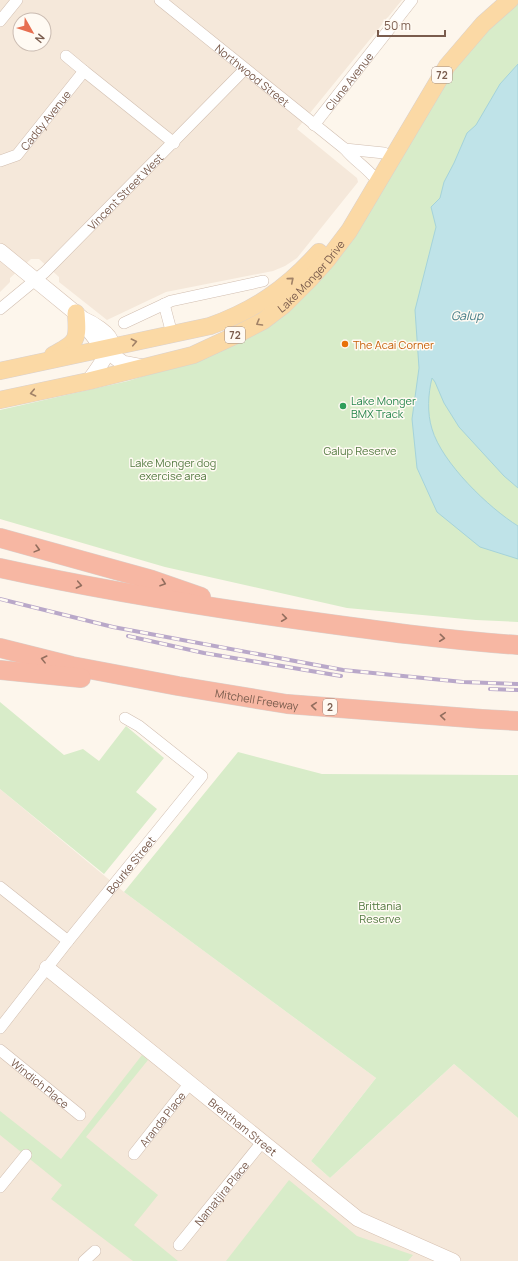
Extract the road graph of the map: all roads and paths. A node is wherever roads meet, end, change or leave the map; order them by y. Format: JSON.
{"nodes":[{"id":1,"x":17,"y":0,"type":"edge"},
{"id":2,"x":160,"y":0,"type":"edge"},
{"id":3,"x":412,"y":0,"type":"edge"},
{"id":4,"x":494,"y":0,"type":"edge"},
{"id":5,"x":510,"y":0,"type":"edge"},
{"id":6,"x":0,"y":21,"type":"edge"},
{"id":7,"x":66,"y":56,"type":"dead end"},
{"id":8,"x":245,"y":69,"type":"junction"},
{"id":9,"x":84,"y":71,"type":"junction"},
{"id":10,"x":314,"y":125,"type":"junction"},
{"id":11,"x":174,"y":143,"type":"junction"},
{"id":12,"x":345,"y":149,"type":"junction"},
{"id":13,"x":384,"y":153,"type":"junction"},
{"id":14,"x":0,"y":161,"type":"edge"},
{"id":15,"x":372,"y":175,"type":"junction"},
{"id":16,"x":0,"y":251,"type":"edge"},
{"id":17,"x":36,"y":279,"type":"junction"},
{"id":18,"x":262,"y":281,"type":"dead end"},
{"id":19,"x":164,"y":304,"type":"junction"},
{"id":20,"x":0,"y":309,"type":"edge"},
{"id":21,"x":80,"y":316,"type":"junction"},
{"id":22,"x":124,"y":323,"type":"dead end"},
{"id":23,"x":172,"y":334,"type":"junction"},
{"id":24,"x":110,"y":348,"type":"junction"},
{"id":25,"x":17,"y":367,"type":"junction"},
{"id":26,"x":145,"y":367,"type":"junction"},
{"id":27,"x":0,"y":371,"type":"edge"},
{"id":28,"x":89,"y":381,"type":"junction"},
{"id":29,"x":0,"y":400,"type":"edge"},
{"id":30,"x":0,"y":538,"type":"edge"},
{"id":31,"x":0,"y":568,"type":"edge"},
{"id":32,"x":246,"y":612,"type":"junction"},
{"id":33,"x":518,"y":645,"type":"edge"},
{"id":34,"x":0,"y":648,"type":"edge"},
{"id":35,"x":0,"y":670,"type":"edge"},
{"id":36,"x":178,"y":686,"type":"junction"},
{"id":37,"x":125,"y":718,"type":"dead end"},
{"id":38,"x":518,"y":721,"type":"edge"},
{"id":39,"x":0,"y":887,"type":"edge"},
{"id":40,"x":68,"y":941,"type":"junction"},
{"id":41,"x":47,"y":968,"type":"junction"},
{"id":42,"x":0,"y":1028,"type":"edge"},
{"id":43,"x":0,"y":1050,"type":"edge"},
{"id":44,"x":190,"y":1082,"type":"junction"},
{"id":45,"x":80,"y":1115,"type":"dead end"},
{"id":46,"x":263,"y":1141,"type":"junction"},
{"id":47,"x":134,"y":1154,"type":"dead end"},
{"id":48,"x":26,"y":1155,"type":"dead end"},
{"id":49,"x":0,"y":1187,"type":"edge"},
{"id":50,"x":179,"y":1245,"type":"dead end"},
{"id":51,"x":95,"y":1251,"type":"dead end"},
{"id":52,"x":84,"y":1261,"type":"edge"},
{"id":53,"x":453,"y":1261,"type":"edge"}],
"edges":[{"from":1,"to":6,"type":"street"},
{"from":2,"to":8,"type":"street","name":"Northwood Street"},
{"from":3,"to":10,"type":"street","name":"Clune Avenue"},
{"from":4,"to":13,"type":"main road","name":"Lake Monger Drive","number":"72"},
{"from":5,"to":26,"type":"main road","name":"Lake Monger Drive","number":"72","one_way":true},
{"from":7,"to":9,"type":"street"},
{"from":8,"to":10,"type":"street","name":"Northwood Street"},
{"from":8,"to":11,"type":"street","name":"Vincent Street West"},
{"from":9,"to":11,"type":"street"},
{"from":9,"to":14,"type":"street","name":"Caddy Avenue"},
{"from":10,"to":12,"type":"street","name":"Northwood Street"},
{"from":11,"to":17,"type":"street","name":"Vincent Street West"},
{"from":12,"to":13,"type":"street"},
{"from":12,"to":15,"type":"street","name":"Northwood Street"},
{"from":13,"to":15,"type":"main road","name":"Lake Monger Drive","number":"72"},
{"from":23,"to":15,"type":"main road","name":"Lake Monger Drive","number":"72","one_way":true},
{"from":16,"to":17,"type":"street"},
{"from":17,"to":20,"type":"street","name":"Vincent Street West"},
{"from":17,"to":21,"type":"street"},
{"from":18,"to":19,"type":"street"},
{"from":19,"to":22,"type":"street"},
{"from":19,"to":23,"type":"street"},
{"from":21,"to":24,"type":"street"},
{"from":21,"to":25,"type":"main road"},
{"from":24,"to":23,"type":"main road","name":"Lake Monger Drive","number":"72","one_way":true},
{"from":24,"to":25,"type":"main road","name":"Lake Monger Drive","number":"72"},
{"from":24,"to":26,"type":"street"},
{"from":24,"to":28,"type":"street"},
{"from":25,"to":27,"type":"main road","name":"Lake Monger Drive","number":"72"},
{"from":26,"to":28,"type":"main road","name":"Lake Monger Drive","number":"72"},
{"from":28,"to":29,"type":"main road","name":"Lake Monger Drive","number":"72","one_way":true},
{"from":30,"to":32,"type":"highway","one_way":true},
{"from":31,"to":32,"type":"highway","one_way":true},
{"from":32,"to":33,"type":"highway","one_way":true},
{"from":36,"to":34,"type":"highway","name":"Mitchell Freeway","number":"2","one_way":true},
{"from":35,"to":36,"type":"highway"},
{"from":38,"to":36,"type":"highway","name":"Mitchell Freeway","number":"2","one_way":true},
{"from":37,"to":40,"type":"street","name":"Bourke Street"},
{"from":39,"to":40,"type":"street"},
{"from":40,"to":41,"type":"street","name":"Bourke Street"},
{"from":41,"to":42,"type":"street","name":"Bourke Street"},
{"from":41,"to":44,"type":"street","name":"Brentham Street"},
{"from":43,"to":45,"type":"street","name":"Windich Place"},
{"from":44,"to":46,"type":"street","name":"Brentham Street"},
{"from":44,"to":47,"type":"street","name":"Aranda Place"},
{"from":46,"to":50,"type":"street","name":"Namatjira Place"},
{"from":46,"to":53,"type":"street","name":"Brentham Street"},
{"from":48,"to":49,"type":"street"},
{"from":51,"to":52,"type":"street"}]}
